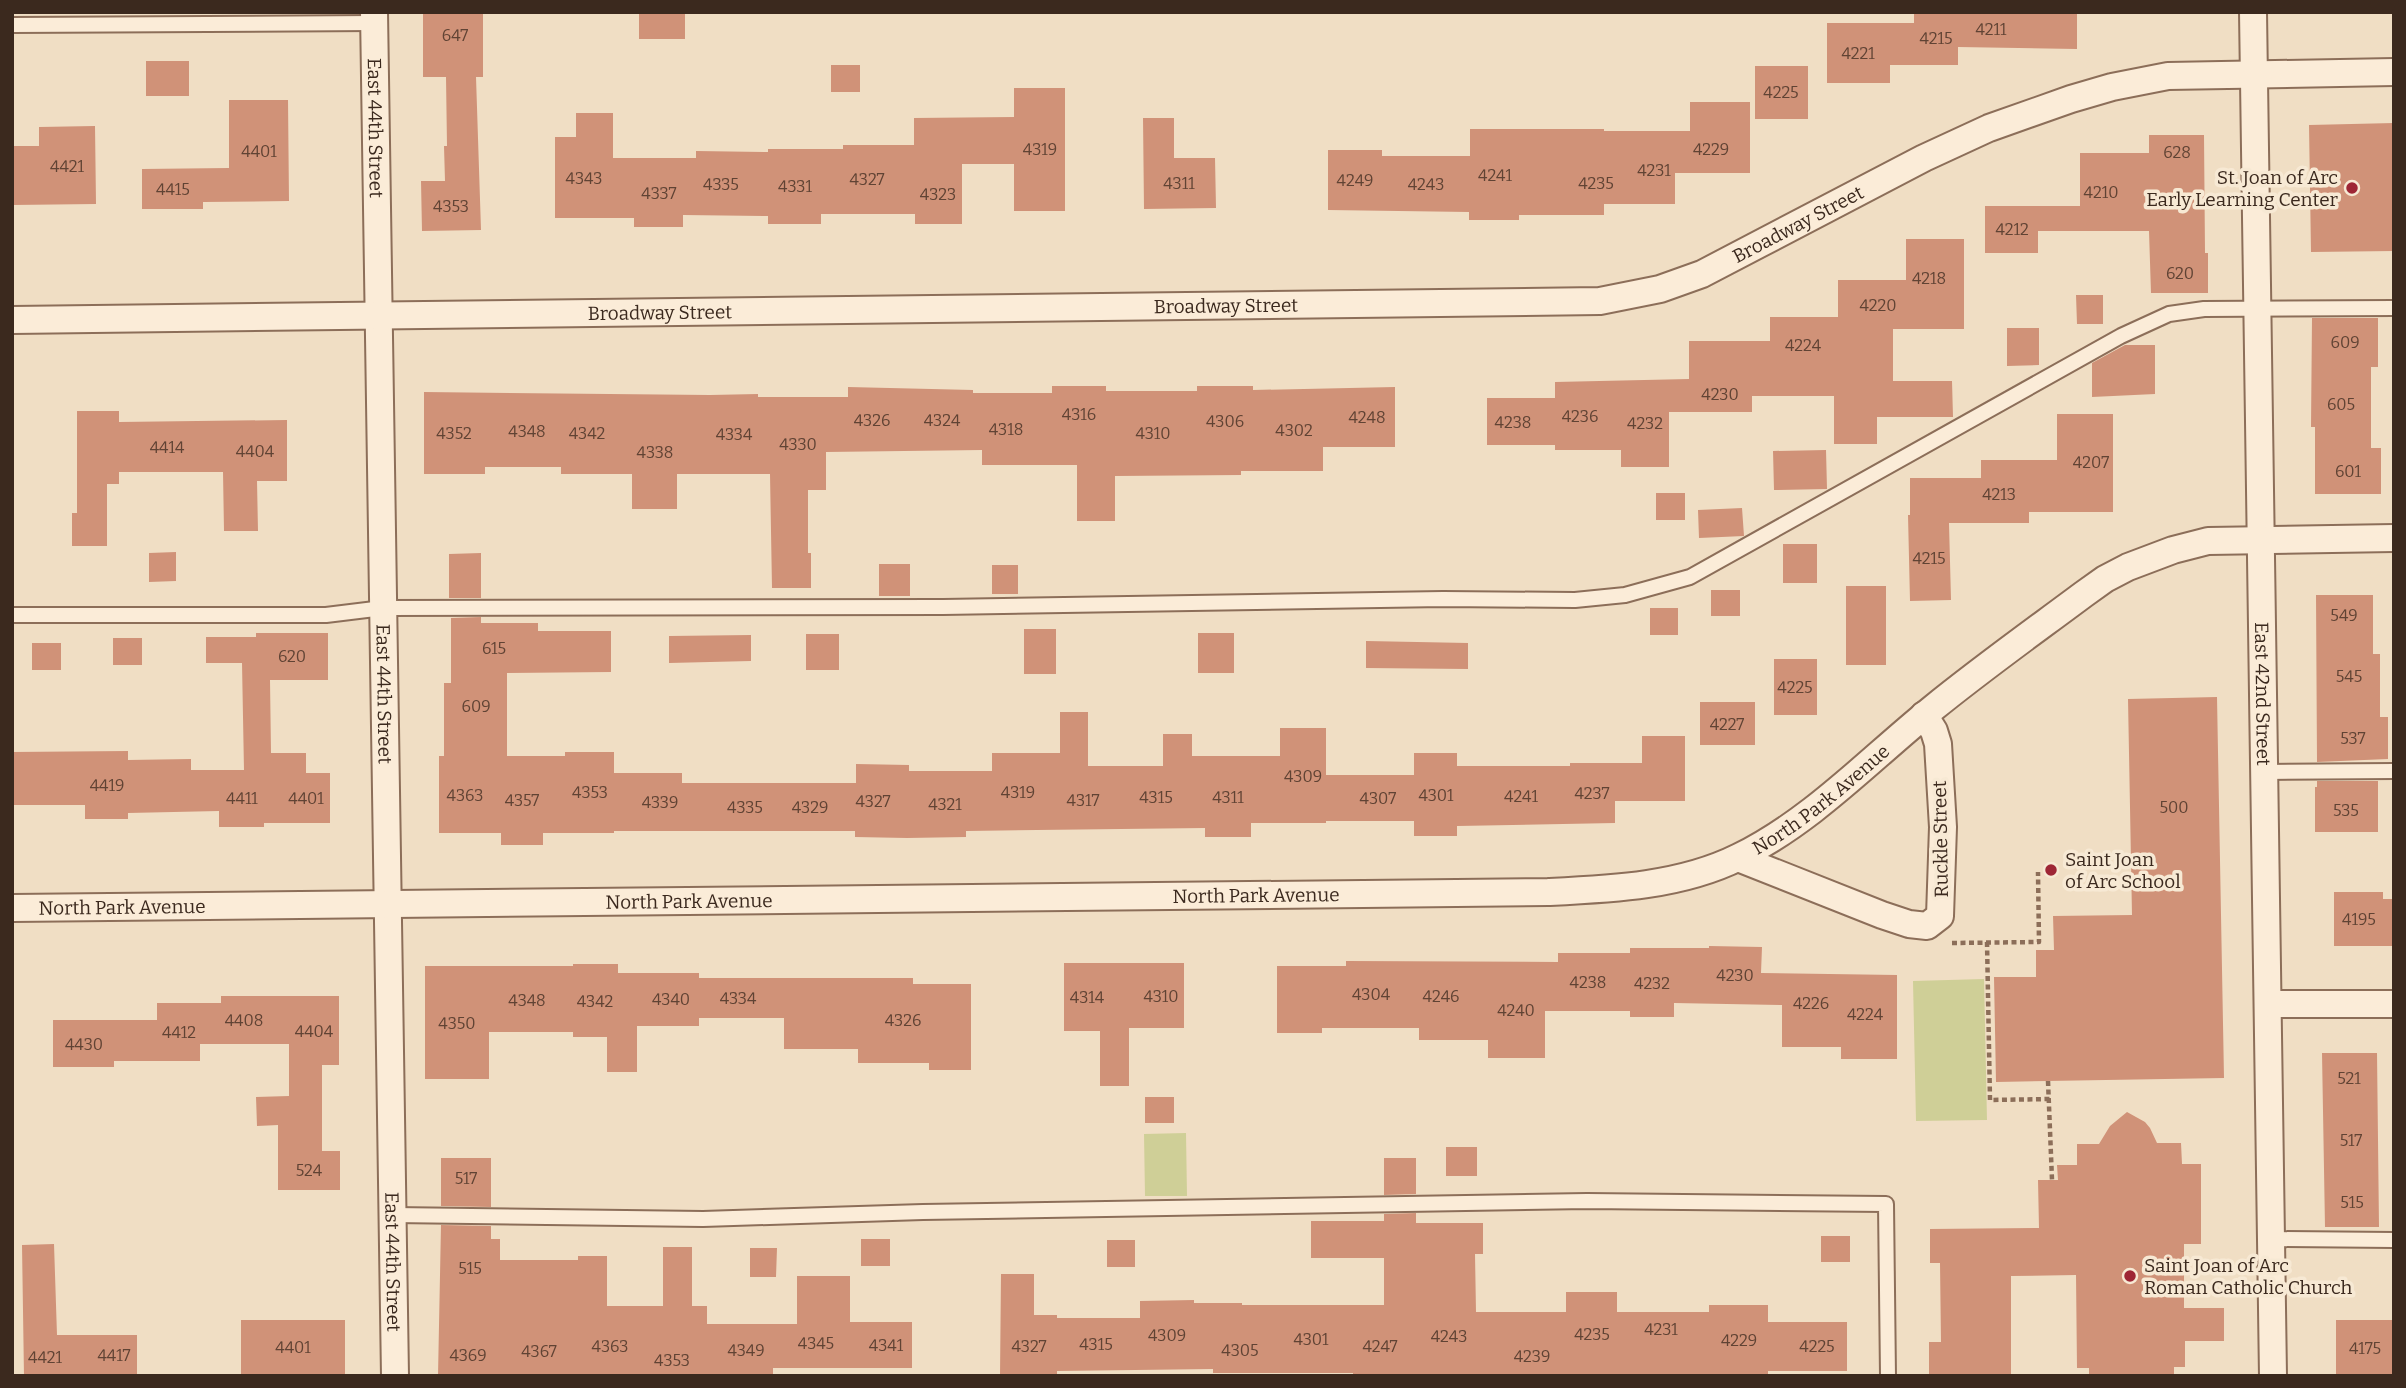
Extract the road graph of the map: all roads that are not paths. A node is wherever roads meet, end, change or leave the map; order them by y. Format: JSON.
{"nodes":[{"id":1,"x":2253,"y":12,"type":"edge"},
{"id":2,"x":374,"y":17,"type":"edge"},
{"id":3,"x":12,"y":25,"type":"edge"},
{"id":4,"x":2394,"y":72,"type":"edge"},
{"id":5,"x":2254,"y":74,"type":"junction"},
{"id":6,"x":2258,"y":308,"type":"junction"},
{"id":7,"x":2394,"y":308,"type":"edge"},
{"id":8,"x":379,"y":316,"type":"junction"},
{"id":9,"x":12,"y":320,"type":"edge"},
{"id":10,"x":2394,"y":538,"type":"edge"},
{"id":11,"x":2261,"y":539,"type":"junction"},
{"id":12,"x":383,"y":608,"type":"junction"},
{"id":13,"x":12,"y":615,"type":"edge"},
{"id":14,"x":1924,"y":715,"type":"junction"},
{"id":15,"x":2394,"y":771,"type":"edge"},
{"id":16,"x":2266,"y":772,"type":"junction"},
{"id":17,"x":1738,"y":858,"type":"junction"},
{"id":18,"x":387,"y":904,"type":"junction"},
{"id":19,"x":12,"y":908,"type":"edge"},
{"id":20,"x":2269,"y":1004,"type":"junction"},
{"id":21,"x":2394,"y":1004,"type":"edge"},
{"id":22,"x":393,"y":1215,"type":"junction"},
{"id":23,"x":2272,"y":1239,"type":"junction"},
{"id":24,"x":2394,"y":1240,"type":"edge"},
{"id":25,"x":396,"y":1376,"type":"edge"},
{"id":26,"x":1888,"y":1376,"type":"edge"},
{"id":27,"x":2273,"y":1376,"type":"edge"}],
"edges":[{"from":1,"to":5,"type":"street","name":"East 42nd Street"},
{"from":2,"to":3,"type":"lane"},
{"from":2,"to":8,"type":"street","name":"East 44th Street"},
{"from":4,"to":5,"type":"street","name":"Broadway Street"},
{"from":5,"to":6,"type":"street","name":"East 42nd Street"},
{"from":5,"to":8,"type":"street","name":"Broadway Street"},
{"from":6,"to":7,"type":"lane"},
{"from":6,"to":11,"type":"street","name":"East 42nd Street"},
{"from":6,"to":12,"type":"lane"},
{"from":8,"to":9,"type":"street","name":"Broadway Street"},
{"from":8,"to":12,"type":"street","name":"East 44th Street"},
{"from":10,"to":11,"type":"street","name":"North Park Avenue"},
{"from":11,"to":14,"type":"street","name":"North Park Avenue"},
{"from":11,"to":16,"type":"street","name":"East 42nd Street"},
{"from":12,"to":13,"type":"lane"},
{"from":12,"to":18,"type":"street","name":"East 44th Street"},
{"from":14,"to":17,"type":"street","name":"North Park Avenue"},
{"from":14,"to":17,"type":"street","name":"Ruckle Street"},
{"from":15,"to":16,"type":"lane"},
{"from":16,"to":20,"type":"street","name":"East 42nd Street"},
{"from":17,"to":18,"type":"street","name":"North Park Avenue"},
{"from":18,"to":19,"type":"street","name":"North Park Avenue"},
{"from":18,"to":22,"type":"street","name":"East 44th Street"},
{"from":20,"to":21,"type":"street"},
{"from":20,"to":23,"type":"street","name":"East 42nd Street"},
{"from":22,"to":25,"type":"street","name":"East 44th Street"},
{"from":22,"to":26,"type":"lane"},
{"from":23,"to":24,"type":"lane"},
{"from":23,"to":27,"type":"street","name":"East 42nd Street"}]}
